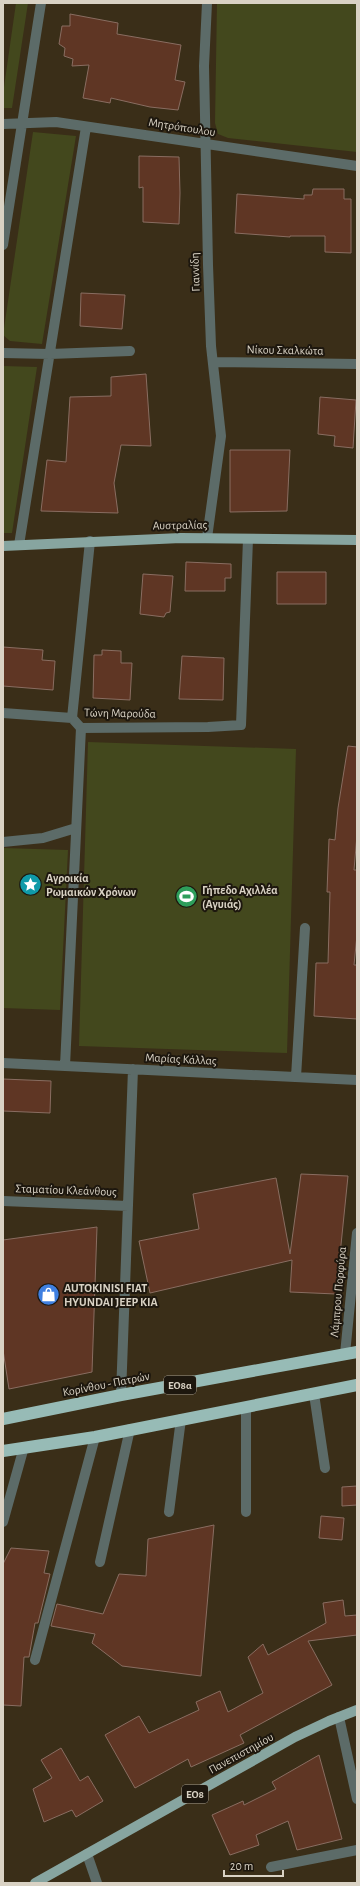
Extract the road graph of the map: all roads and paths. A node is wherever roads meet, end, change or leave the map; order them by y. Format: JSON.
{"nodes":[{"id":1,"x":41,"y":3,"type":"edge"},
{"id":2,"x":207,"y":3,"type":"edge"},
{"id":3,"x":3,"y":124,"type":"edge"},
{"id":4,"x":22,"y":124,"type":"junction"},
{"id":5,"x":86,"y":127,"type":"junction"},
{"id":6,"x":206,"y":144,"type":"junction"},
{"id":7,"x":357,"y":166,"type":"edge"},
{"id":8,"x":3,"y":245,"type":"edge"},
{"id":9,"x":130,"y":351,"type":"dead end"},
{"id":10,"x":3,"y":353,"type":"edge"},
{"id":11,"x":50,"y":354,"type":"junction"},
{"id":12,"x":213,"y":362,"type":"junction"},
{"id":13,"x":357,"y":364,"type":"edge"},
{"id":14,"x":207,"y":538,"type":"junction"},
{"id":15,"x":248,"y":539,"type":"junction"},
{"id":16,"x":357,"y":540,"type":"edge"},
{"id":17,"x":90,"y":542,"type":"junction"},
{"id":18,"x":18,"y":545,"type":"junction"},
{"id":19,"x":3,"y":546,"type":"edge"},
{"id":20,"x":3,"y":713,"type":"edge"},
{"id":21,"x":72,"y":718,"type":"junction"},
{"id":22,"x":81,"y":728,"type":"junction"},
{"id":23,"x":76,"y":828,"type":"junction"},
{"id":24,"x":3,"y":842,"type":"edge"},
{"id":25,"x":305,"y":928,"type":"dead end"},
{"id":26,"x":3,"y":1063,"type":"edge"},
{"id":27,"x":65,"y":1066,"type":"junction"},
{"id":28,"x":133,"y":1069,"type":"junction"},
{"id":29,"x":296,"y":1077,"type":"junction"},
{"id":30,"x":357,"y":1080,"type":"edge"},
{"id":31,"x":3,"y":1201,"type":"edge"},
{"id":32,"x":128,"y":1206,"type":"junction"},
{"id":33,"x":357,"y":1233,"type":"edge"},
{"id":34,"x":351,"y":1353,"type":"edge"},
{"id":35,"x":357,"y":1385,"type":"edge"},
{"id":36,"x":314,"y":1394,"type":"junction"},
{"id":37,"x":120,"y":1395,"type":"junction"},
{"id":38,"x":246,"y":1407,"type":"junction"},
{"id":39,"x":3,"y":1419,"type":"edge"},
{"id":40,"x":181,"y":1419,"type":"junction"},
{"id":41,"x":130,"y":1429,"type":"junction"},
{"id":42,"x":95,"y":1437,"type":"junction"},
{"id":43,"x":24,"y":1447,"type":"junction"},
{"id":44,"x":3,"y":1452,"type":"edge"},
{"id":45,"x":325,"y":1468,"type":"dead end"},
{"id":46,"x":169,"y":1512,"type":"dead end"},
{"id":47,"x":246,"y":1512,"type":"dead end"},
{"id":48,"x":3,"y":1522,"type":"edge"},
{"id":49,"x":100,"y":1562,"type":"dead end"},
{"id":50,"x":35,"y":1660,"type":"dead end"},
{"id":51,"x":357,"y":1710,"type":"edge"},
{"id":52,"x":339,"y":1717,"type":"junction"},
{"id":53,"x":357,"y":1799,"type":"edge"},
{"id":54,"x":357,"y":1850,"type":"edge"},
{"id":55,"x":87,"y":1854,"type":"junction"},
{"id":56,"x":271,"y":1868,"type":"dead end"},
{"id":57,"x":35,"y":1883,"type":"edge"},
{"id":58,"x":97,"y":1883,"type":"edge"}],
"edges":[{"from":1,"to":4,"type":"street"},
{"from":2,"to":6,"type":"street","name":"Γιαννίδη"},
{"from":3,"to":4,"type":"street","name":"Μητρόπουλου"},
{"from":4,"to":5,"type":"street","name":"Μητρόπουλου"},
{"from":4,"to":8,"type":"street"},
{"from":5,"to":6,"type":"street","name":"Μητρόπουλου"},
{"from":5,"to":11,"type":"street"},
{"from":6,"to":7,"type":"street","name":"Μητρόπουλου"},
{"from":6,"to":12,"type":"street","name":"Γιαννίδη"},
{"from":9,"to":11,"type":"street"},
{"from":10,"to":11,"type":"street"},
{"from":11,"to":18,"type":"street"},
{"from":12,"to":13,"type":"street","name":"Νίκου Σκαλκώτα"},
{"from":12,"to":14,"type":"street","name":"Γιαννίδη"},
{"from":14,"to":15,"type":"main road","name":"Αυστραλίας"},
{"from":14,"to":17,"type":"main road","name":"Αυστραλίας"},
{"from":15,"to":16,"type":"main road","name":"Αυστραλίας"},
{"from":15,"to":22,"type":"street","name":"Τώνη Μαρούδα"},
{"from":17,"to":18,"type":"main road","name":"Αυστραλίας"},
{"from":17,"to":21,"type":"street"},
{"from":18,"to":19,"type":"main road","name":"Αυστραλίας"},
{"from":20,"to":21,"type":"street","name":"Τώνη Μαρούδα"},
{"from":21,"to":22,"type":"street","name":"Τώνη Μαρούδα"},
{"from":22,"to":23,"type":"street"},
{"from":23,"to":24,"type":"street"},
{"from":23,"to":27,"type":"street"},
{"from":25,"to":29,"type":"street"},
{"from":26,"to":27,"type":"street","name":"Μαρίας Κάλλας"},
{"from":27,"to":28,"type":"street","name":"Μαρίας Κάλλας"},
{"from":28,"to":29,"type":"street","name":"Μαρίας Κάλλας"},
{"from":28,"to":32,"type":"street"},
{"from":29,"to":30,"type":"street","name":"Μαρίας Κάλλας"},
{"from":31,"to":32,"type":"street","name":"Σταματίου Κλεάνθους"},
{"from":32,"to":37,"type":"street"},
{"from":33,"to":34,"type":"street","name":"Λάμπρου Πορφύρα"},
{"from":34,"to":37,"type":"highway","name":"Κορίνθου - Πατρών","number":"ΕΟ8α"},
{"from":35,"to":36,"type":"highway"},
{"from":36,"to":38,"type":"highway"},
{"from":36,"to":45,"type":"street"},
{"from":37,"to":39,"type":"highway","name":"Κορίνθου - Πατρών","number":"ΕΟ8α"},
{"from":38,"to":40,"type":"highway"},
{"from":38,"to":47,"type":"street"},
{"from":40,"to":41,"type":"highway"},
{"from":40,"to":46,"type":"street"},
{"from":41,"to":42,"type":"highway"},
{"from":41,"to":49,"type":"street"},
{"from":42,"to":43,"type":"highway"},
{"from":42,"to":50,"type":"street"},
{"from":43,"to":44,"type":"highway"},
{"from":43,"to":48,"type":"street"},
{"from":51,"to":52,"type":"main road","name":"Πανεπιστημίου","number":"ΕΟ8"},
{"from":52,"to":53,"type":"street"},
{"from":52,"to":55,"type":"main road","name":"Πανεπιστημίου","number":"ΕΟ8"},
{"from":54,"to":56,"type":"street"},
{"from":55,"to":57,"type":"main road","name":"Πανεπιστημίου","number":"ΕΟ8"},
{"from":55,"to":58,"type":"street"}]}
